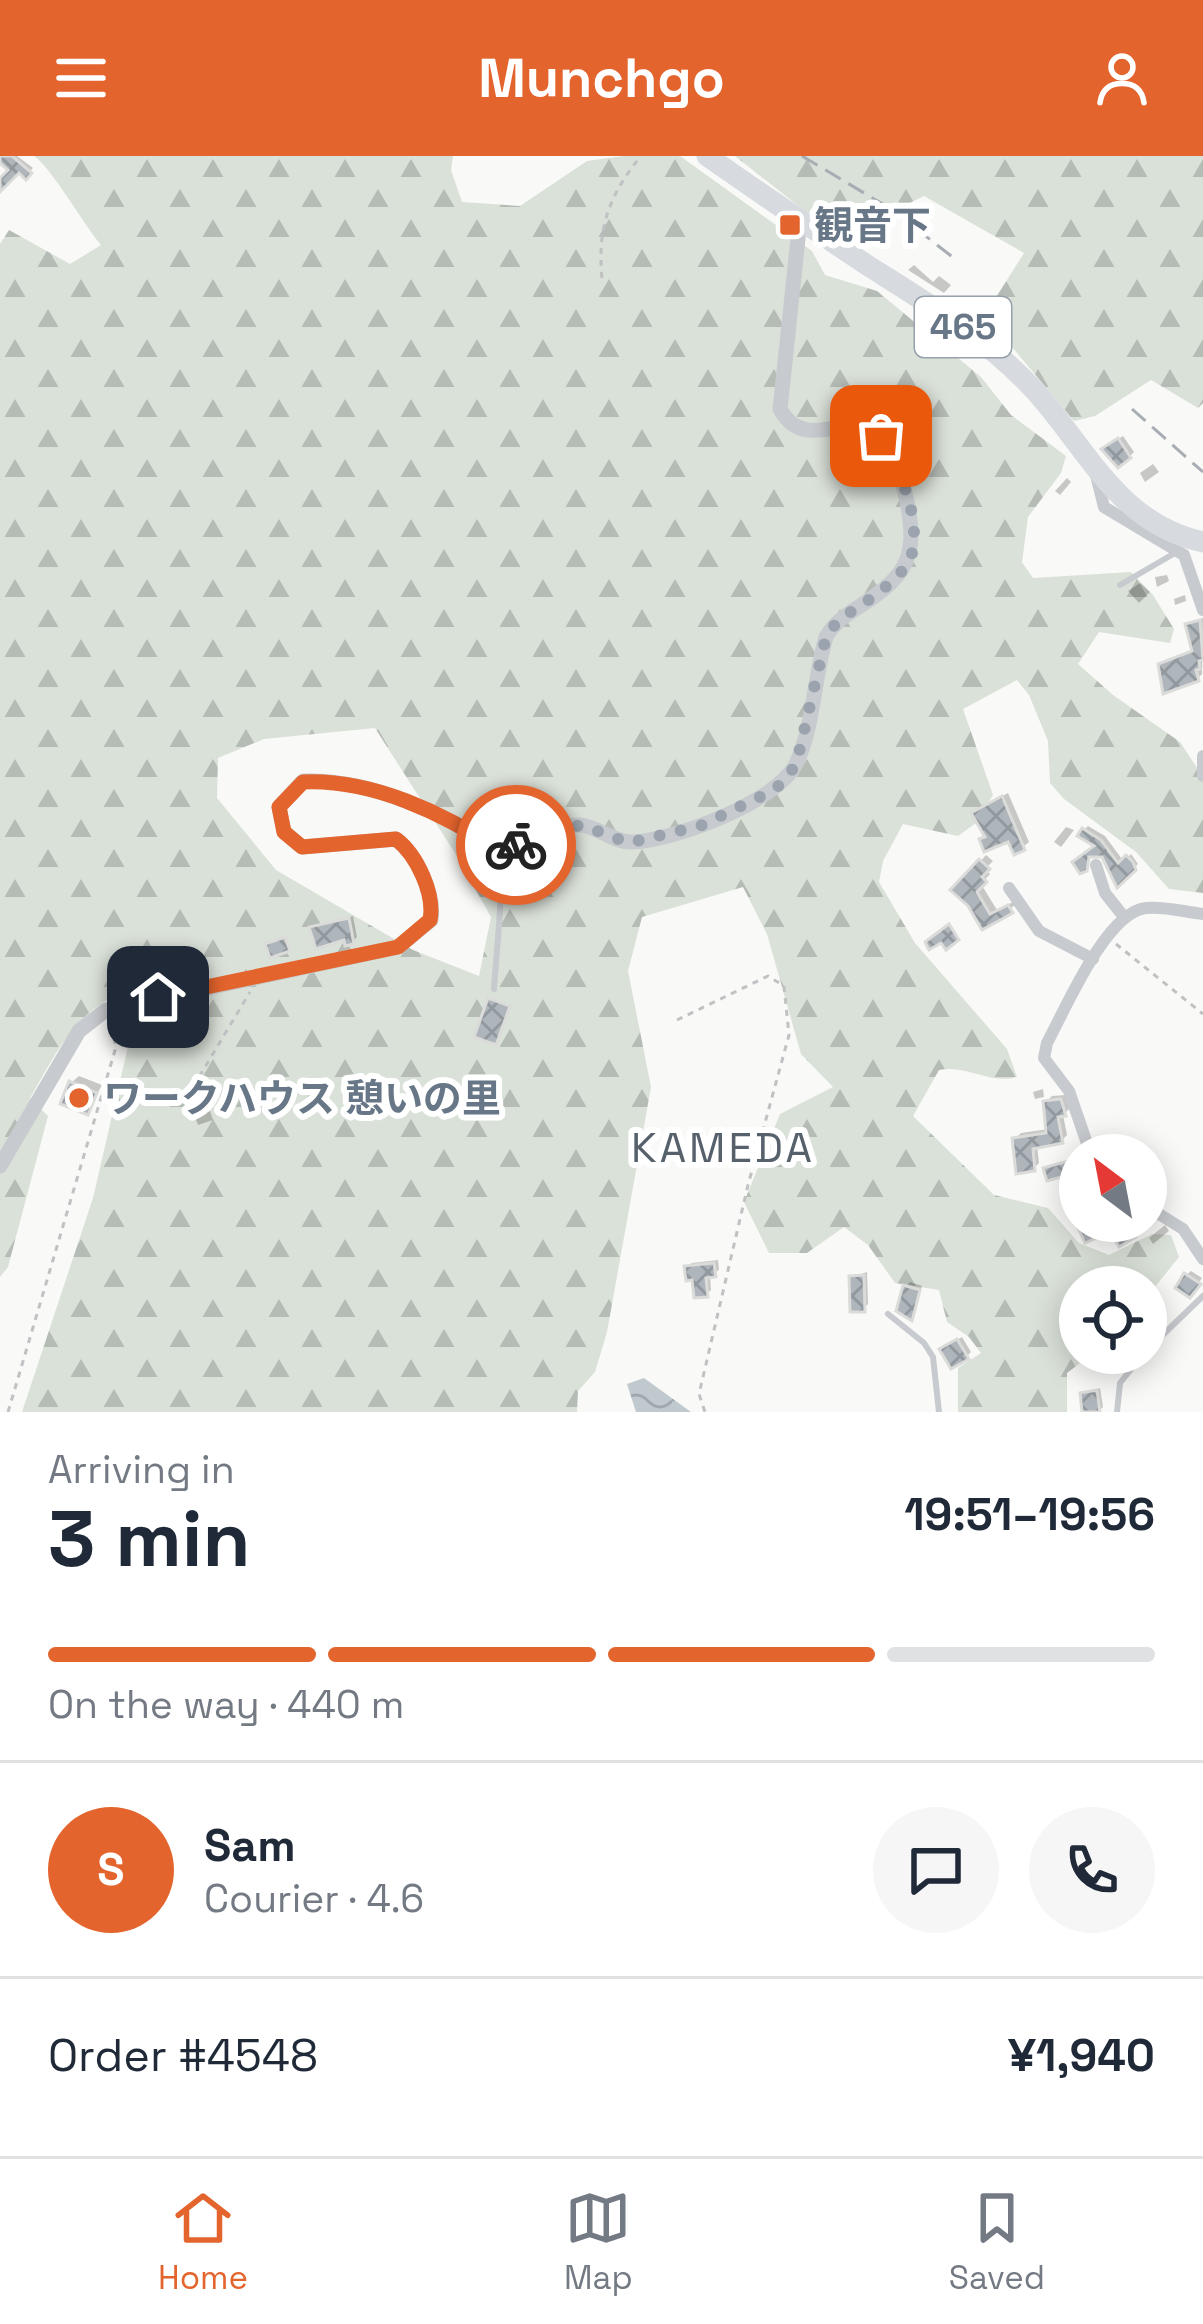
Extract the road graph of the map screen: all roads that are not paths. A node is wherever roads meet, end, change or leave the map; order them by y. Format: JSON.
{"nodes":[{"id":1,"x":707,"y":156,"type":"edge"},
{"id":2,"x":800,"y":220,"type":"junction"},
{"id":3,"x":1188,"y":544,"type":"edge"},
{"id":4,"x":1120,"y":584,"type":"dead end"},
{"id":5,"x":1203,"y":610,"type":"edge"},
{"id":6,"x":1203,"y":756,"type":"edge"},
{"id":7,"x":1203,"y":776,"type":"edge"},
{"id":8,"x":500,"y":851,"type":"junction"},
{"id":9,"x":1096,"y":866,"type":"dead end"},
{"id":10,"x":1009,"y":889,"type":"dead end"},
{"id":11,"x":1203,"y":914,"type":"edge"},
{"id":12,"x":1124,"y":917,"type":"junction"},
{"id":13,"x":1094,"y":959,"type":"junction"},
{"id":14,"x":494,"y":989,"type":"dead end"},
{"id":15,"x":1084,"y":1134,"type":"edge"},
{"id":16,"x":0,"y":1166,"type":"edge"},
{"id":17,"x":1167,"y":1219,"type":"edge"},
{"id":18,"x":1203,"y":1259,"type":"edge"},
{"id":19,"x":1203,"y":1296,"type":"edge"},
{"id":20,"x":888,"y":1314,"type":"dead end"},
{"id":21,"x":1167,"y":1331,"type":"edge"},
{"id":22,"x":1127,"y":1374,"type":"edge"},
{"id":23,"x":939,"y":1412,"type":"edge"},
{"id":24,"x":1117,"y":1412,"type":"edge"}],
"edges":[{"from":1,"to":2,"type":"highway","number":"465"},
{"from":2,"to":3,"type":"highway","number":"465"},
{"from":2,"to":8,"type":"street"},
{"from":3,"to":4,"type":"lane"},
{"from":3,"to":5,"type":"street"},
{"from":6,"to":7,"type":"street"},
{"from":8,"to":14,"type":"lane"},
{"from":8,"to":16,"type":"street"},
{"from":9,"to":12,"type":"street"},
{"from":10,"to":13,"type":"street"},
{"from":11,"to":12,"type":"street"},
{"from":12,"to":13,"type":"street"},
{"from":13,"to":15,"type":"street"},
{"from":17,"to":18,"type":"street"},
{"from":19,"to":21,"type":"lane"},
{"from":20,"to":23,"type":"lane"},
{"from":22,"to":24,"type":"lane"}]}
